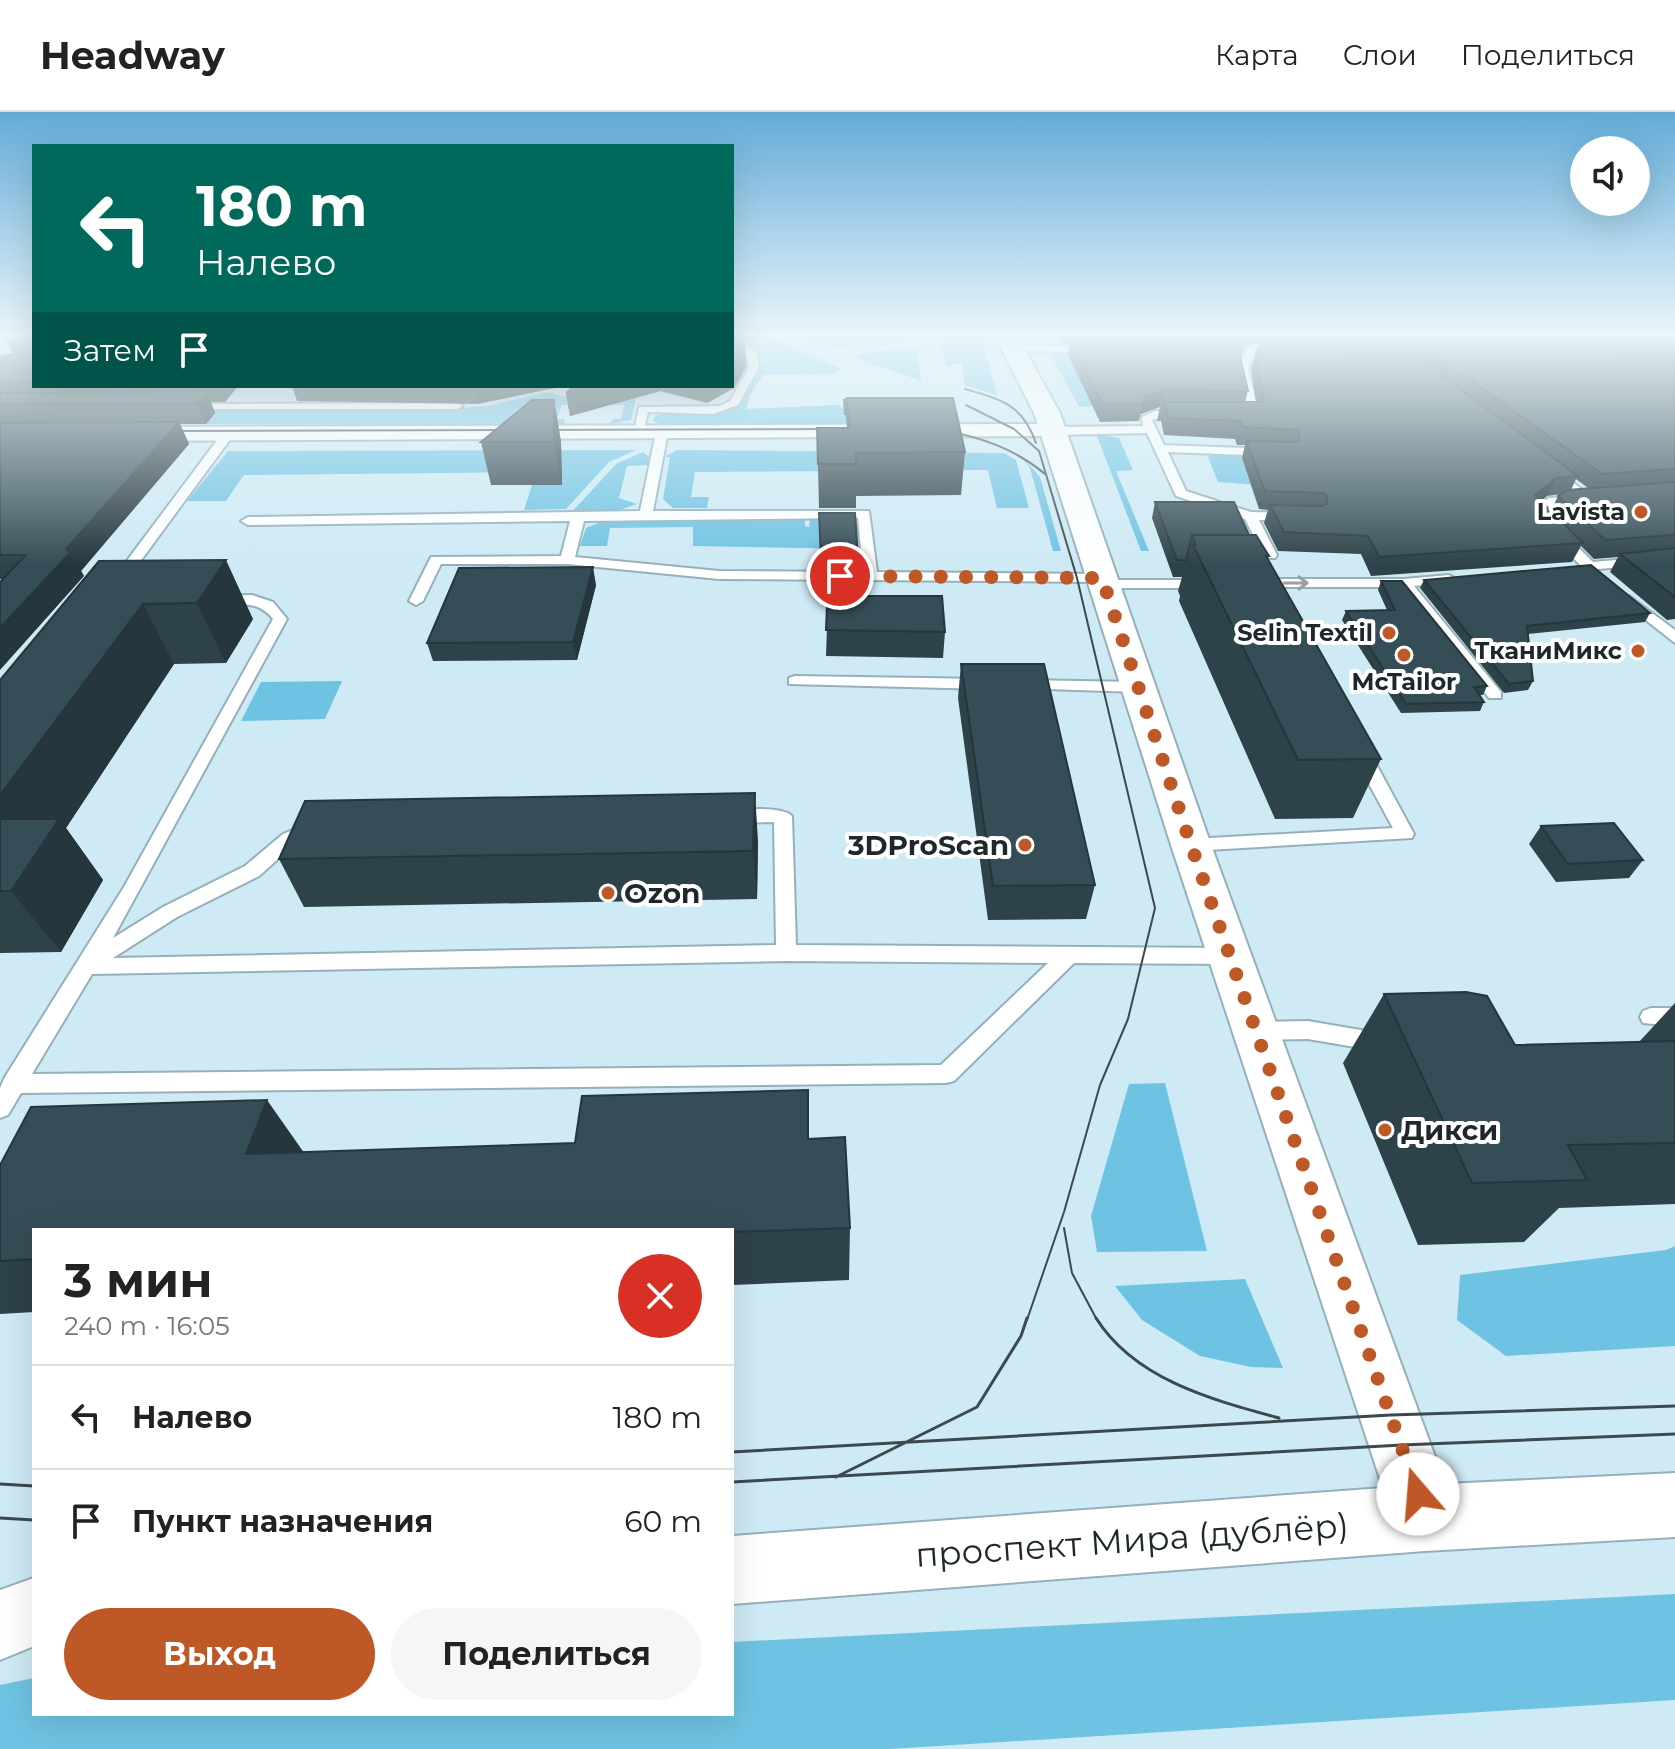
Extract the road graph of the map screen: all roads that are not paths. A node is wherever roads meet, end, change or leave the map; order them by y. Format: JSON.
{"nodes":[{"id":1,"x":642,"y":412,"type":"edge"},
{"id":2,"x":1047,"y":412,"type":"edge"},
{"id":3,"x":1252,"y":412,"type":"edge"},
{"id":4,"x":1206,"y":414,"type":"edge"},
{"id":5,"x":1222,"y":414,"type":"edge"},
{"id":6,"x":1149,"y":429,"type":"junction"},
{"id":7,"x":1053,"y":431,"type":"junction"},
{"id":8,"x":662,"y":432,"type":"junction"},
{"id":9,"x":637,"y":433,"type":"junction"},
{"id":10,"x":228,"y":434,"type":"junction"},
{"id":11,"x":107,"y":435,"type":"edge"},
{"id":12,"x":1159,"y":448,"type":"junction"},
{"id":13,"x":1287,"y":453,"type":"edge"},
{"id":14,"x":1535,"y":458,"type":"edge"},
{"id":15,"x":646,"y":515,"type":"junction"},
{"id":16,"x":1250,"y":516,"type":"junction"},
{"id":17,"x":578,"y":517,"type":"junction"},
{"id":18,"x":1313,"y":517,"type":"edge"},
{"id":19,"x":248,"y":521,"type":"dead end"},
{"id":20,"x":1270,"y":555,"type":"edge"},
{"id":21,"x":1675,"y":559,"type":"edge"},
{"id":22,"x":567,"y":560,"type":"junction"},
{"id":23,"x":870,"y":576,"type":"junction"},
{"id":24,"x":1466,"y":578,"type":"edge"},
{"id":25,"x":1103,"y":581,"type":"junction"},
{"id":26,"x":1404,"y":583,"type":"junction"},
{"id":27,"x":1614,"y":587,"type":"edge"},
{"id":28,"x":136,"y":596,"type":"edge"},
{"id":29,"x":200,"y":600,"type":"edge"},
{"id":30,"x":416,"y":601,"type":"dead end"},
{"id":31,"x":1675,"y":638,"type":"edge"},
{"id":32,"x":795,"y":681,"type":"dead end"},
{"id":33,"x":1138,"y":687,"type":"junction"},
{"id":34,"x":1495,"y":695,"type":"dead end"},
{"id":35,"x":1352,"y":737,"type":"edge"},
{"id":36,"x":705,"y":817,"type":"edge"},
{"id":37,"x":332,"y":818,"type":"edge"},
{"id":38,"x":1191,"y":845,"type":"junction"},
{"id":39,"x":786,"y":953,"type":"junction"},
{"id":40,"x":1069,"y":955,"type":"junction"},
{"id":41,"x":1230,"y":956,"type":"junction"},
{"id":42,"x":86,"y":966,"type":"junction"},
{"id":43,"x":1651,"y":1017,"type":"dead end"},
{"id":44,"x":1675,"y":1017,"type":"edge"},
{"id":45,"x":1257,"y":1031,"type":"junction"},
{"id":46,"x":1413,"y":1048,"type":"edge"},
{"id":47,"x":13,"y":1084,"type":"junction"},
{"id":48,"x":0,"y":1108,"type":"edge"},
{"id":49,"x":1675,"y":1505,"type":"edge"},
{"id":50,"x":1425,"y":1518,"type":"junction"},
{"id":51,"x":734,"y":1570,"type":"edge"},
{"id":52,"x":0,"y":1592,"type":"edge"},
{"id":53,"x":32,"y":1592,"type":"edge"},
{"id":54,"x":32,"y":1613,"type":"edge"},
{"id":55,"x":0,"y":1625,"type":"edge"}],
"edges":[{"from":1,"to":9,"type":"lane"},
{"from":2,"to":7,"type":"main road"},
{"from":3,"to":5,"type":"lane"},
{"from":4,"to":6,"type":"lane"},
{"from":6,"to":7,"type":"lane"},
{"from":6,"to":12,"type":"lane"},
{"from":7,"to":8,"type":"street"},
{"from":7,"to":25,"type":"main road"},
{"from":8,"to":9,"type":"street"},
{"from":8,"to":15,"type":"lane"},
{"from":9,"to":10,"type":"street"},
{"from":10,"to":11,"type":"street"},
{"from":10,"to":28,"type":"lane"},
{"from":12,"to":13,"type":"lane"},
{"from":12,"to":16,"type":"lane"},
{"from":14,"to":21,"type":"lane"},
{"from":15,"to":17,"type":"lane"},
{"from":15,"to":23,"type":"lane"},
{"from":16,"to":18,"type":"lane"},
{"from":16,"to":20,"type":"lane"},
{"from":17,"to":19,"type":"lane"},
{"from":17,"to":22,"type":"lane"},
{"from":22,"to":23,"type":"lane"},
{"from":22,"to":30,"type":"lane"},
{"from":23,"to":25,"type":"lane"},
{"from":24,"to":26,"type":"lane"},
{"from":25,"to":26,"type":"lane","one_way":true},
{"from":25,"to":33,"type":"main road"},
{"from":26,"to":34,"type":"lane"},
{"from":27,"to":31,"type":"lane"},
{"from":29,"to":42,"type":"lane"},
{"from":32,"to":33,"type":"lane"},
{"from":33,"to":38,"type":"main road"},
{"from":35,"to":38,"type":"lane"},
{"from":36,"to":39,"type":"lane"},
{"from":37,"to":42,"type":"lane"},
{"from":38,"to":41,"type":"main road"},
{"from":39,"to":40,"type":"lane"},
{"from":39,"to":42,"type":"lane"},
{"from":40,"to":41,"type":"lane"},
{"from":40,"to":47,"type":"lane"},
{"from":41,"to":45,"type":"main road"},
{"from":42,"to":47,"type":"lane"},
{"from":43,"to":44,"type":"lane"},
{"from":45,"to":46,"type":"lane"},
{"from":45,"to":50,"type":"main road"},
{"from":47,"to":48,"type":"lane"},
{"from":49,"to":50,"type":"main road","name":"проспект Мира (дублёр)"},
{"from":50,"to":51,"type":"main road","name":"проспект Мира (дублёр)"},
{"from":52,"to":53,"type":"main road"},
{"from":54,"to":55,"type":"main road"}]}
